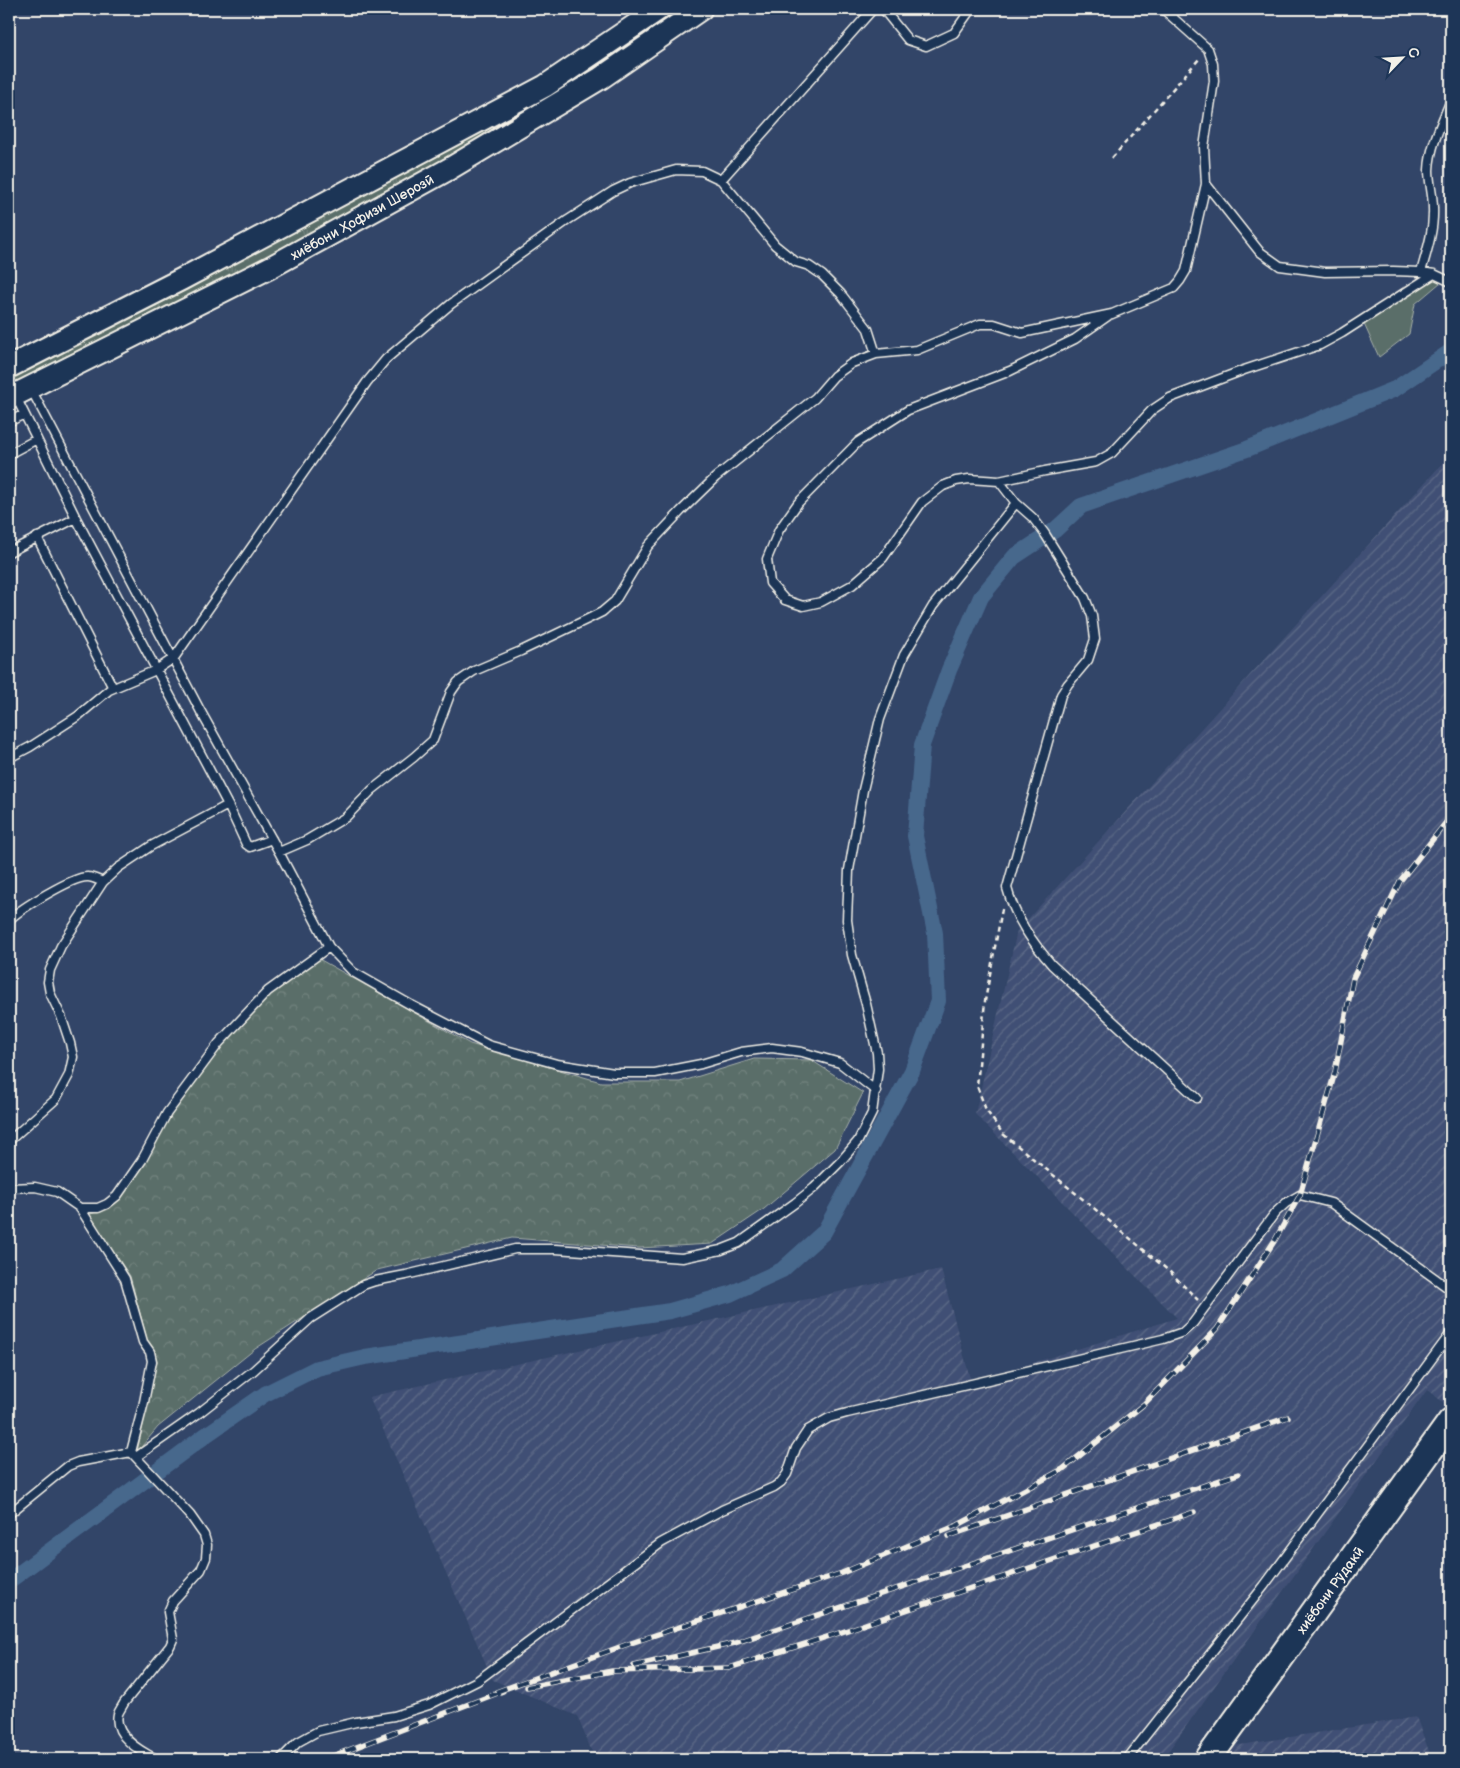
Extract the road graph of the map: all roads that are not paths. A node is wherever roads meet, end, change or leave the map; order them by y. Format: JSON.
{"nodes":[{"id":1,"x":659,"y":9,"type":"edge"},
{"id":2,"x":701,"y":9,"type":"edge"},
{"id":3,"x":873,"y":9,"type":"edge"},
{"id":4,"x":883,"y":9,"type":"edge"},
{"id":5,"x":971,"y":9,"type":"edge"},
{"id":6,"x":1167,"y":10,"type":"edge"},
{"id":7,"x":1451,"y":100,"type":"edge"},
{"id":8,"x":721,"y":180,"type":"junction"},
{"id":9,"x":1206,"y":184,"type":"junction"},
{"id":10,"x":1421,"y":272,"type":"junction"},
{"id":11,"x":1434,"y":274,"type":"junction"},
{"id":12,"x":1451,"y":282,"type":"edge"},
{"id":13,"x":1112,"y":314,"type":"junction"},
{"id":14,"x":876,"y":354,"type":"junction"},
{"id":15,"x":9,"y":367,"type":"edge"},
{"id":16,"x":18,"y":394,"type":"edge"},
{"id":17,"x":24,"y":414,"type":"junction"},
{"id":18,"x":9,"y":422,"type":"edge"},
{"id":19,"x":37,"y":439,"type":"junction"},
{"id":20,"x":9,"y":454,"type":"edge"},
{"id":21,"x":999,"y":482,"type":"junction"},
{"id":22,"x":1016,"y":503,"type":"junction"},
{"id":23,"x":76,"y":518,"type":"junction"},
{"id":24,"x":37,"y":537,"type":"junction"},
{"id":25,"x":9,"y":552,"type":"edge"},
{"id":26,"x":174,"y":658,"type":"junction"},
{"id":27,"x":156,"y":670,"type":"junction"},
{"id":28,"x":113,"y":688,"type":"junction"},
{"id":29,"x":9,"y":758,"type":"edge"},
{"id":30,"x":228,"y":805,"type":"junction"},
{"id":31,"x":272,"y":839,"type":"junction"},
{"id":32,"x":279,"y":852,"type":"junction"},
{"id":33,"x":102,"y":882,"type":"junction"},
{"id":34,"x":9,"y":920,"type":"edge"},
{"id":35,"x":329,"y":947,"type":"junction"},
{"id":36,"x":876,"y":1091,"type":"junction"},
{"id":37,"x":1197,"y":1098,"type":"dead end"},
{"id":38,"x":9,"y":1141,"type":"edge"},
{"id":39,"x":9,"y":1188,"type":"edge"},
{"id":40,"x":80,"y":1208,"type":"junction"},
{"id":41,"x":1451,"y":1290,"type":"edge"},
{"id":42,"x":1451,"y":1333,"type":"edge"},
{"id":43,"x":1451,"y":1421,"type":"edge"},
{"id":44,"x":134,"y":1455,"type":"junction"},
{"id":45,"x":9,"y":1514,"type":"edge"},
{"id":46,"x":156,"y":1759,"type":"edge"},
{"id":47,"x":281,"y":1759,"type":"edge"},
{"id":48,"x":1128,"y":1759,"type":"edge"},
{"id":49,"x":1208,"y":1759,"type":"edge"}],
"edges":[{"from":1,"to":15,"type":"main road","name":"хиёбони Ҳофизи Шерозӣ"},
{"from":2,"to":16,"type":"main road","name":"хиёбони Ҳофизи Шерозӣ"},
{"from":3,"to":8,"type":"lane"},
{"from":4,"to":5,"type":"lane"},
{"from":6,"to":9,"type":"lane"},
{"from":7,"to":10,"type":"lane"},
{"from":8,"to":14,"type":"lane"},
{"from":8,"to":26,"type":"lane"},
{"from":9,"to":10,"type":"lane"},
{"from":9,"to":13,"type":"lane"},
{"from":10,"to":11,"type":"lane"},
{"from":11,"to":12,"type":"lane"},
{"from":11,"to":21,"type":"lane"},
{"from":13,"to":14,"type":"lane"},
{"from":13,"to":21,"type":"lane"},
{"from":14,"to":32,"type":"lane"},
{"from":16,"to":17,"type":"lane"},
{"from":16,"to":26,"type":"lane"},
{"from":17,"to":18,"type":"lane"},
{"from":17,"to":19,"type":"lane"},
{"from":19,"to":20,"type":"lane"},
{"from":19,"to":23,"type":"lane"},
{"from":21,"to":22,"type":"lane"},
{"from":22,"to":36,"type":"lane"},
{"from":22,"to":37,"type":"lane"},
{"from":23,"to":24,"type":"lane"},
{"from":23,"to":27,"type":"lane"},
{"from":24,"to":25,"type":"lane"},
{"from":24,"to":28,"type":"lane"},
{"from":26,"to":27,"type":"lane"},
{"from":26,"to":31,"type":"lane"},
{"from":27,"to":28,"type":"lane"},
{"from":27,"to":30,"type":"lane"},
{"from":28,"to":29,"type":"lane"},
{"from":30,"to":31,"type":"lane"},
{"from":30,"to":33,"type":"lane"},
{"from":31,"to":32,"type":"lane"},
{"from":32,"to":35,"type":"lane"},
{"from":33,"to":34,"type":"lane"},
{"from":33,"to":38,"type":"lane"},
{"from":35,"to":36,"type":"lane"},
{"from":35,"to":40,"type":"lane"},
{"from":36,"to":44,"type":"lane"},
{"from":39,"to":40,"type":"lane"},
{"from":40,"to":44,"type":"lane"},
{"from":41,"to":47,"type":"lane"},
{"from":42,"to":48,"type":"lane"},
{"from":43,"to":49,"type":"highway","name":"хиёбони Рӯдакӣ"},
{"from":44,"to":45,"type":"lane"},
{"from":44,"to":46,"type":"lane"}]}
